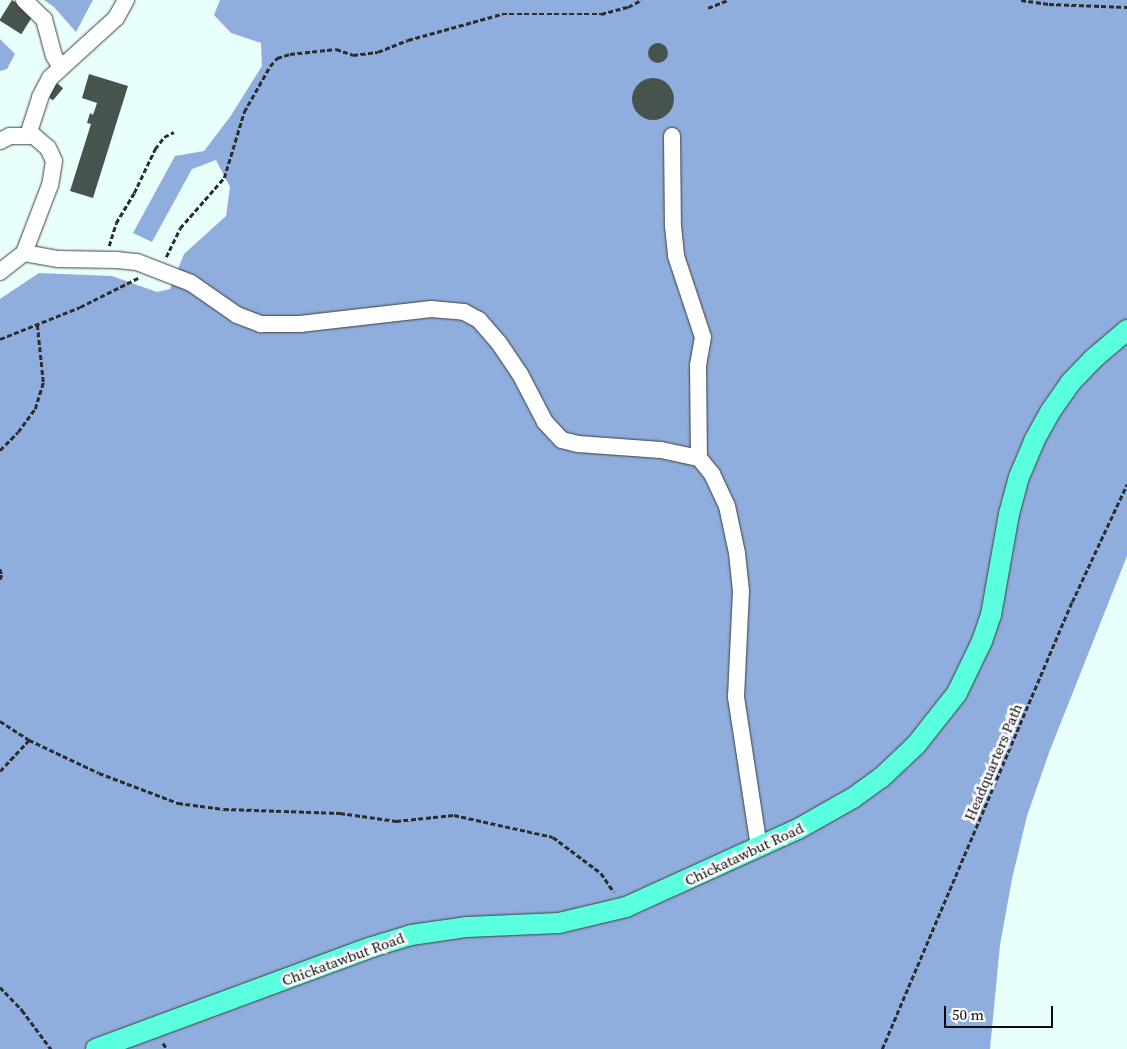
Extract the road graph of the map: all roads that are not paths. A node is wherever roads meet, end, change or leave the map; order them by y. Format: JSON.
{"nodes":[{"id":1,"x":24,"y":0,"type":"edge"},
{"id":2,"x":126,"y":0,"type":"edge"},
{"id":3,"x":61,"y":67,"type":"junction"},
{"id":4,"x":28,"y":135,"type":"junction"},
{"id":5,"x":672,"y":136,"type":"dead end"},
{"id":6,"x":0,"y":141,"type":"edge"},
{"id":7,"x":24,"y":253,"type":"junction"},
{"id":8,"x":0,"y":272,"type":"edge"},
{"id":9,"x":1127,"y":330,"type":"edge"},
{"id":10,"x":699,"y":458,"type":"junction"},
{"id":11,"x":758,"y":848,"type":"junction"},
{"id":12,"x":96,"y":1049,"type":"edge"}],
"edges":[{"from":1,"to":3,"type":"lane"},
{"from":2,"to":3,"type":"lane"},
{"from":3,"to":4,"type":"lane"},
{"from":4,"to":6,"type":"lane"},
{"from":4,"to":7,"type":"lane"},
{"from":5,"to":10,"type":"lane"},
{"from":7,"to":8,"type":"lane"},
{"from":7,"to":10,"type":"lane"},
{"from":9,"to":11,"type":"main road","name":"Chickatawbut Road"},
{"from":10,"to":11,"type":"lane"},
{"from":11,"to":12,"type":"main road","name":"Chickatawbut Road"}]}
